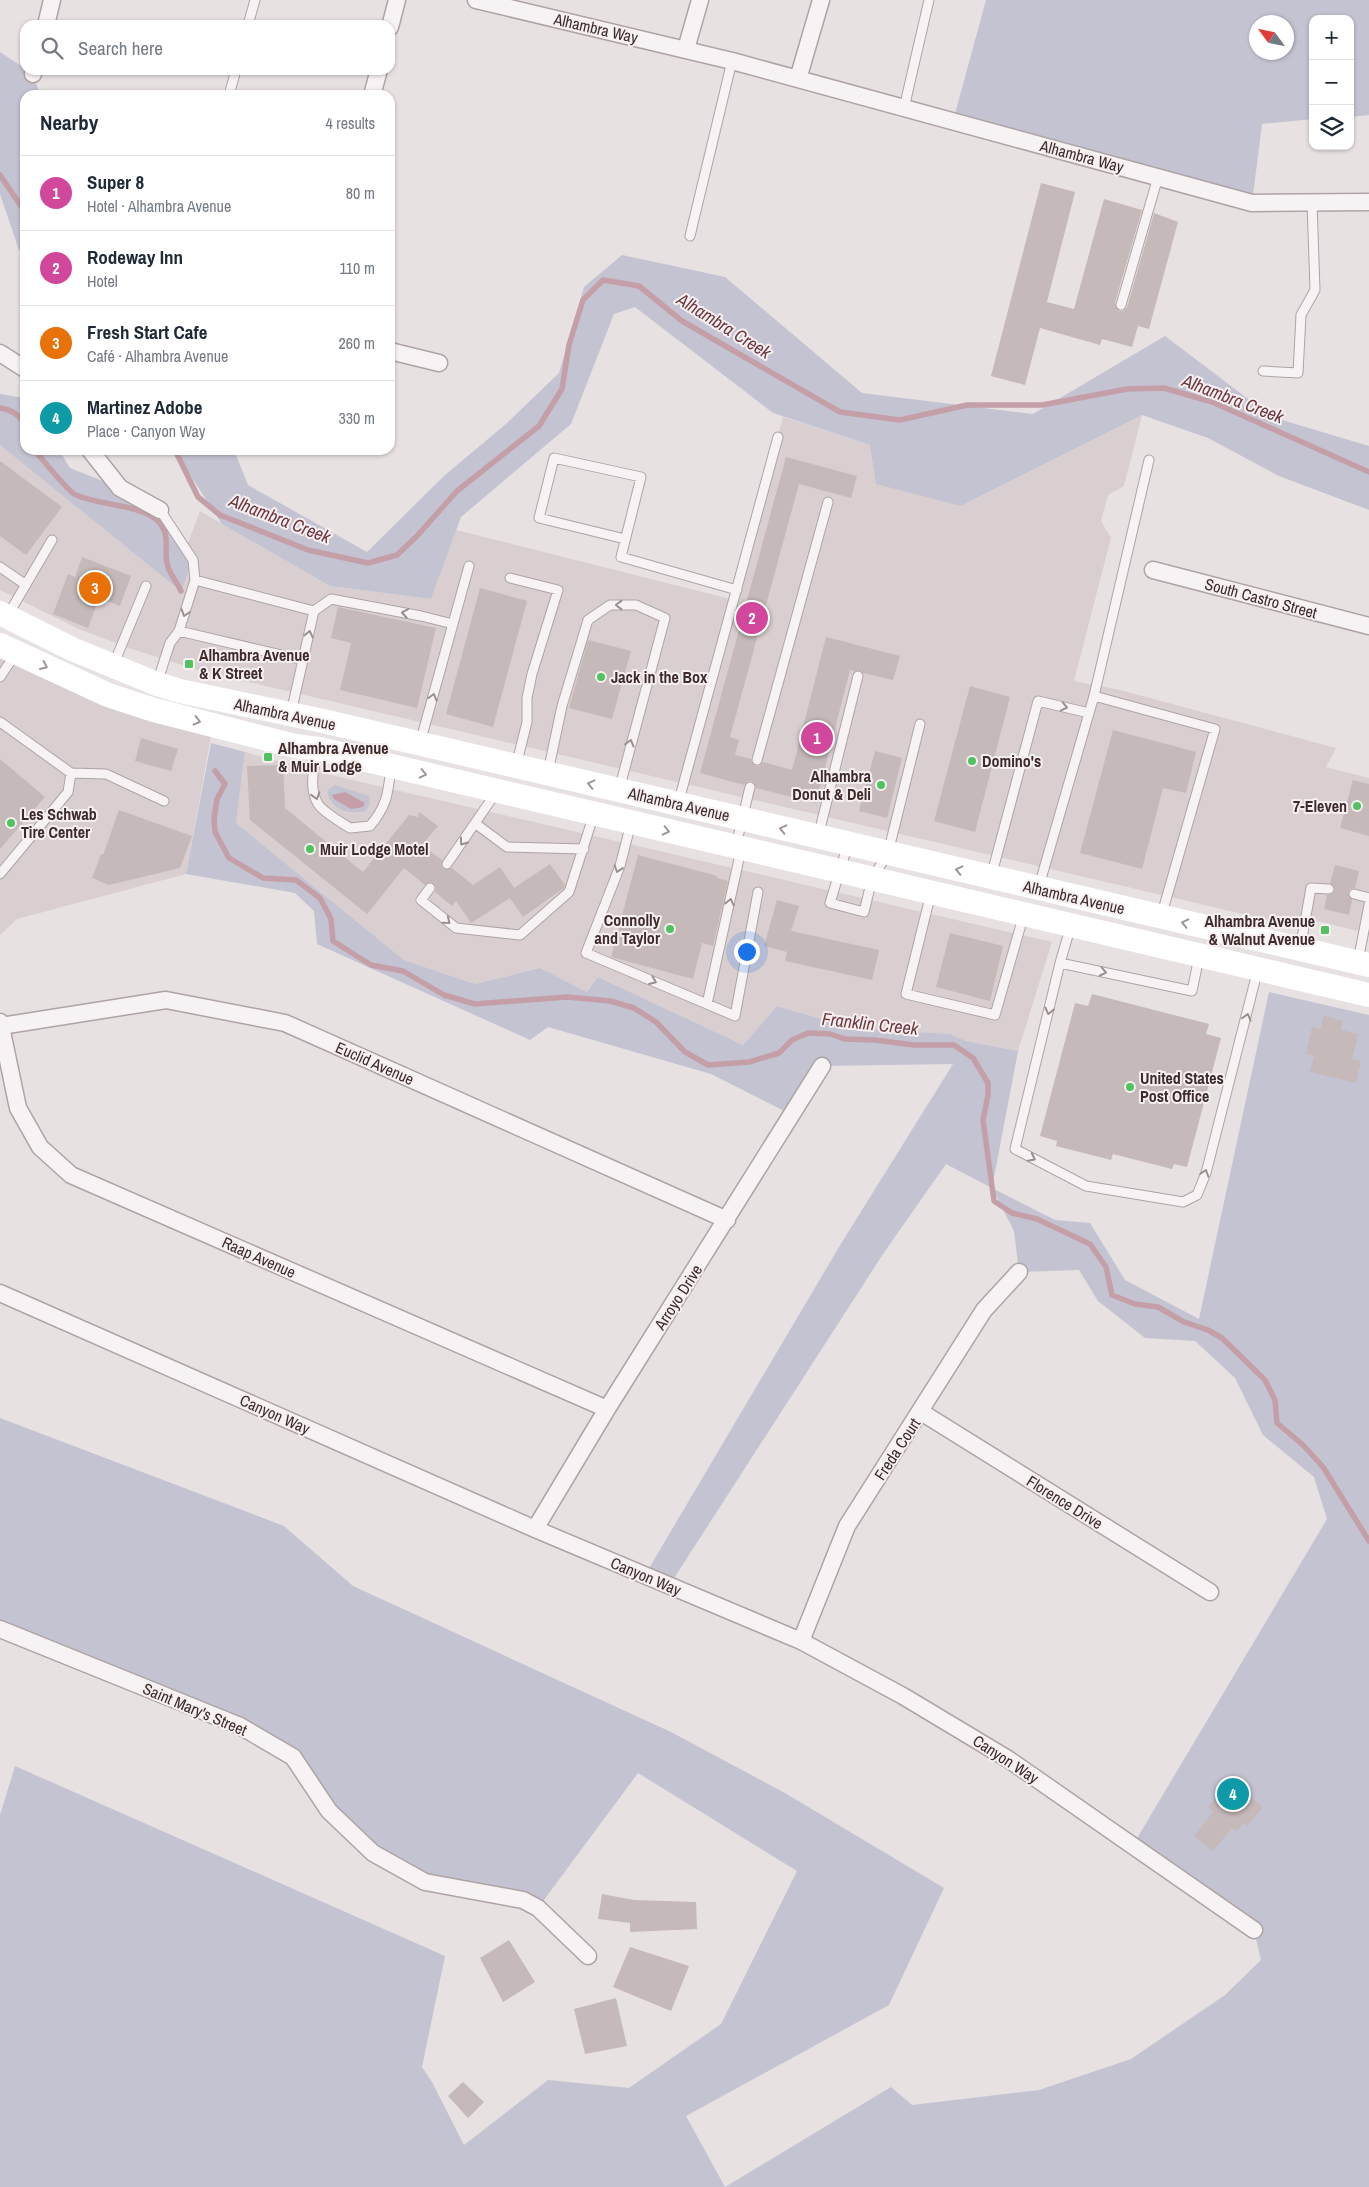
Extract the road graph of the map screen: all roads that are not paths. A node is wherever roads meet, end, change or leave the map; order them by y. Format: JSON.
{"nodes":[{"id":1,"x":52,"y":0,"type":"edge"},
{"id":2,"x":255,"y":0,"type":"edge"},
{"id":3,"x":397,"y":0,"type":"edge"},
{"id":4,"x":476,"y":0,"type":"edge"},
{"id":5,"x":700,"y":0,"type":"edge"},
{"id":6,"x":821,"y":0,"type":"edge"},
{"id":7,"x":929,"y":0,"type":"edge"},
{"id":8,"x":47,"y":20,"type":"edge"},
{"id":9,"x":249,"y":20,"type":"edge"},
{"id":10,"x":392,"y":20,"type":"edge"},
{"id":11,"x":686,"y":50,"type":"junction"},
{"id":12,"x":732,"y":61,"type":"junction"},
{"id":13,"x":235,"y":75,"type":"edge"},
{"id":14,"x":378,"y":75,"type":"edge"},
{"id":15,"x":798,"y":79,"type":"junction"},
{"id":16,"x":231,"y":90,"type":"edge"},
{"id":17,"x":373,"y":90,"type":"edge"},
{"id":18,"x":904,"y":108,"type":"junction"},
{"id":19,"x":1158,"y":177,"type":"junction"},
{"id":20,"x":1312,"y":202,"type":"junction"},
{"id":21,"x":1369,"y":202,"type":"edge"},
{"id":22,"x":690,"y":236,"type":"dead end"},
{"id":23,"x":1121,"y":305,"type":"dead end"},
{"id":24,"x":395,"y":352,"type":"edge"},
{"id":25,"x":0,"y":353,"type":"edge"},
{"id":26,"x":439,"y":363,"type":"dead end"},
{"id":27,"x":20,"y":366,"type":"edge"},
{"id":28,"x":1263,"y":371,"type":"dead end"},
{"id":29,"x":778,"y":437,"type":"dead end"},
{"id":30,"x":94,"y":455,"type":"edge"},
{"id":31,"x":1149,"y":460,"type":"dead end"},
{"id":32,"x":828,"y":502,"type":"dead end"},
{"id":33,"x":160,"y":510,"type":"joint"},
{"id":34,"x":625,"y":538,"type":"junction"},
{"id":35,"x":52,"y":540,"type":"dead end"},
{"id":36,"x":469,"y":566,"type":"dead end"},
{"id":37,"x":0,"y":567,"type":"edge"},
{"id":38,"x":1153,"y":570,"type":"dead end"},
{"id":39,"x":510,"y":578,"type":"dead end"},
{"id":40,"x":195,"y":580,"type":"junction"},
{"id":41,"x":26,"y":585,"type":"junction"},
{"id":42,"x":146,"y":586,"type":"dead end"},
{"id":43,"x":737,"y":590,"type":"junction"},
{"id":44,"x":314,"y":611,"type":"junction"},
{"id":45,"x":3,"y":615,"type":"edge"},
{"id":46,"x":453,"y":624,"type":"junction"},
{"id":47,"x":1369,"y":626,"type":"edge"},
{"id":48,"x":179,"y":630,"type":"junction"},
{"id":49,"x":8,"y":649,"type":"edge"},
{"id":50,"x":303,"y":660,"type":"junction"},
{"id":51,"x":113,"y":666,"type":"junction"},
{"id":52,"x":858,"y":676,"type":"dead end"},
{"id":53,"x":0,"y":677,"type":"edge"},
{"id":54,"x":157,"y":684,"type":"junction"},
{"id":55,"x":1094,"y":696,"type":"junction"},
{"id":56,"x":1089,"y":713,"type":"junction"},
{"id":57,"x":290,"y":716,"type":"junction"},
{"id":58,"x":0,"y":722,"type":"edge"},
{"id":59,"x":920,"y":724,"type":"dead end"},
{"id":60,"x":420,"y":744,"type":"junction"},
{"id":61,"x":319,"y":749,"type":"junction"},
{"id":62,"x":757,"y":760,"type":"dead end"},
{"id":63,"x":391,"y":766,"type":"junction"},
{"id":64,"x":516,"y":766,"type":"junction"},
{"id":65,"x":71,"y":773,"type":"junction"},
{"id":66,"x":548,"y":774,"type":"junction"},
{"id":67,"x":750,"y":786,"type":"dead end"},
{"id":68,"x":618,"y":790,"type":"junction"},
{"id":69,"x":497,"y":791,"type":"junction"},
{"id":70,"x":164,"y":802,"type":"dead end"},
{"id":71,"x":678,"y":804,"type":"junction"},
{"id":72,"x":594,"y":814,"type":"junction"},
{"id":73,"x":742,"y":819,"type":"junction"},
{"id":74,"x":631,"y":822,"type":"junction"},
{"id":75,"x":476,"y":824,"type":"junction"},
{"id":76,"x":818,"y":837,"type":"junction"},
{"id":77,"x":848,"y":844,"type":"junction"},
{"id":78,"x":739,"y":847,"type":"junction"},
{"id":79,"x":584,"y":849,"type":"junction"},
{"id":80,"x":888,"y":853,"type":"junction"},
{"id":81,"x":447,"y":864,"type":"dead end"},
{"id":82,"x":839,"y":871,"type":"junction"},
{"id":83,"x":0,"y":874,"type":"edge"},
{"id":84,"x":991,"y":877,"type":"junction"},
{"id":85,"x":872,"y":879,"type":"junction"},
{"id":86,"x":430,"y":888,"type":"dead end"},
{"id":87,"x":1039,"y":888,"type":"junction"},
{"id":88,"x":1329,"y":889,"type":"dead end"},
{"id":89,"x":758,"y":892,"type":"dead end"},
{"id":90,"x":931,"y":892,"type":"junction"},
{"id":91,"x":1354,"y":894,"type":"dead end"},
{"id":92,"x":1369,"y":898,"type":"edge"},
{"id":93,"x":1369,"y":905,"type":"edge"},
{"id":94,"x":1024,"y":914,"type":"junction"},
{"id":95,"x":1161,"y":917,"type":"junction"},
{"id":96,"x":1071,"y":925,"type":"junction"},
{"id":97,"x":1300,"y":950,"type":"junction"},
{"id":98,"x":1200,"y":955,"type":"junction"},
{"id":99,"x":1060,"y":963,"type":"junction"},
{"id":100,"x":1363,"y":964,"type":"edge"},
{"id":101,"x":1258,"y":969,"type":"junction"},
{"id":102,"x":1369,"y":995,"type":"edge"},
{"id":103,"x":707,"y":1004,"type":"junction"},
{"id":104,"x":0,"y":1024,"type":"edge"},
{"id":105,"x":822,"y":1066,"type":"dead end"},
{"id":106,"x":727,"y":1220,"type":"junction"},
{"id":107,"x":1019,"y":1272,"type":"dead end"},
{"id":108,"x":0,"y":1293,"type":"edge"},
{"id":109,"x":607,"y":1409,"type":"junction"},
{"id":110,"x":921,"y":1412,"type":"junction"},
{"id":111,"x":535,"y":1529,"type":"junction"},
{"id":112,"x":1210,"y":1592,"type":"dead end"},
{"id":113,"x":0,"y":1629,"type":"edge"},
{"id":114,"x":801,"y":1641,"type":"junction"},
{"id":115,"x":1254,"y":1930,"type":"dead end"},
{"id":116,"x":588,"y":1956,"type":"dead end"}],
"edges":[{"from":1,"to":8,"type":"street"},
{"from":2,"to":9,"type":"lane"},
{"from":3,"to":10,"type":"street"},
{"from":4,"to":11,"type":"street","name":"Alhambra Way"},
{"from":5,"to":11,"type":"street"},
{"from":6,"to":15,"type":"street"},
{"from":7,"to":18,"type":"lane"},
{"from":11,"to":12,"type":"street","name":"Alhambra Way"},
{"from":12,"to":15,"type":"street","name":"Alhambra Way"},
{"from":12,"to":22,"type":"lane"},
{"from":13,"to":16,"type":"lane"},
{"from":14,"to":17,"type":"street"},
{"from":15,"to":18,"type":"street","name":"Alhambra Way"},
{"from":18,"to":19,"type":"street","name":"Alhambra Way"},
{"from":19,"to":20,"type":"street","name":"Alhambra Way"},
{"from":19,"to":23,"type":"lane"},
{"from":20,"to":21,"type":"street","name":"Alhambra Way"},
{"from":20,"to":28,"type":"lane"},
{"from":24,"to":26,"type":"street"},
{"from":25,"to":27,"type":"street"},
{"from":29,"to":43,"type":"lane"},
{"from":30,"to":33,"type":"street"},
{"from":31,"to":55,"type":"lane"},
{"from":32,"to":62,"type":"lane"},
{"from":33,"to":40,"type":"lane"},
{"from":34,"to":34,"type":"lane"},
{"from":34,"to":43,"type":"lane"},
{"from":35,"to":41,"type":"lane"},
{"from":36,"to":46,"type":"lane"},
{"from":37,"to":41,"type":"lane"},
{"from":38,"to":47,"type":"street","name":"South Castro Street"},
{"from":39,"to":64,"type":"lane"},
{"from":40,"to":44,"type":"lane"},
{"from":40,"to":48,"type":"lane","one_way":true},
{"from":41,"to":45,"type":"lane"},
{"from":42,"to":51,"type":"lane"},
{"from":43,"to":71,"type":"lane"},
{"from":46,"to":44,"type":"lane","one_way":true},
{"from":50,"to":44,"type":"lane","one_way":true},
{"from":45,"to":51,"type":"main road","name":"Alhambra Avenue"},
{"from":60,"to":46,"type":"lane","one_way":true},
{"from":48,"to":50,"type":"lane"},
{"from":48,"to":54,"type":"lane"},
{"from":49,"to":53,"type":"lane"},
{"from":49,"to":61,"type":"main road","name":"Alhambra Avenue","one_way":true},
{"from":50,"to":57,"type":"lane"},
{"from":51,"to":54,"type":"main road","name":"Alhambra Avenue"},
{"from":52,"to":76,"type":"lane"},
{"from":54,"to":57,"type":"main road","name":"Alhambra Avenue"},
{"from":55,"to":56,"type":"lane"},
{"from":55,"to":95,"type":"lane"},
{"from":84,"to":56,"type":"lane","one_way":true},
{"from":56,"to":87,"type":"lane"},
{"from":57,"to":60,"type":"main road","name":"Alhambra Avenue"},
{"from":58,"to":65,"type":"lane"},
{"from":59,"to":80,"type":"lane"},
{"from":60,"to":64,"type":"main road","name":"Alhambra Avenue"},
{"from":61,"to":63,"type":"main road","name":"Alhambra Avenue"},
{"from":61,"to":63,"type":"lane","one_way":true},
{"from":63,"to":69,"type":"main road","name":"Alhambra Avenue","one_way":true},
{"from":64,"to":66,"type":"main road","name":"Alhambra Avenue"},
{"from":65,"to":70,"type":"lane"},
{"from":65,"to":83,"type":"lane"},
{"from":68,"to":66,"type":"main road","name":"Alhambra Avenue","one_way":true},
{"from":68,"to":66,"type":"lane","one_way":true},
{"from":67,"to":73,"type":"lane"},
{"from":68,"to":71,"type":"main road","name":"Alhambra Avenue"},
{"from":69,"to":72,"type":"main road","name":"Alhambra Avenue"},
{"from":69,"to":75,"type":"lane"},
{"from":71,"to":73,"type":"main road","name":"Alhambra Avenue"},
{"from":72,"to":74,"type":"main road","name":"Alhambra Avenue"},
{"from":72,"to":79,"type":"lane"},
{"from":76,"to":73,"type":"main road","name":"Alhambra Avenue","one_way":true},
{"from":73,"to":78,"type":"lane"},
{"from":74,"to":78,"type":"main road","name":"Alhambra Avenue","one_way":true},
{"from":74,"to":103,"type":"lane","one_way":true},
{"from":75,"to":79,"type":"lane"},
{"from":75,"to":81,"type":"lane","one_way":true},
{"from":76,"to":77,"type":"main road","name":"Alhambra Avenue"},
{"from":77,"to":80,"type":"main road","name":"Alhambra Avenue"},
{"from":77,"to":82,"type":"lane"},
{"from":78,"to":82,"type":"main road","name":"Alhambra Avenue"},
{"from":103,"to":78,"type":"lane","one_way":true},
{"from":86,"to":79,"type":"lane","one_way":true},
{"from":84,"to":80,"type":"main road","name":"Alhambra Avenue","one_way":true},
{"from":80,"to":85,"type":"lane"},
{"from":82,"to":85,"type":"main road","name":"Alhambra Avenue"},
{"from":82,"to":85,"type":"lane"},
{"from":84,"to":87,"type":"main road","name":"Alhambra Avenue"},
{"from":85,"to":90,"type":"main road","name":"Alhambra Avenue"},
{"from":87,"to":95,"type":"main road","name":"Alhambra Avenue"},
{"from":88,"to":97,"type":"lane"},
{"from":89,"to":103,"type":"lane"},
{"from":90,"to":94,"type":"main road","name":"Alhambra Avenue"},
{"from":90,"to":94,"type":"lane"},
{"from":91,"to":92,"type":"lane"},
{"from":93,"to":100,"type":"lane"},
{"from":94,"to":96,"type":"main road","name":"Alhambra Avenue"},
{"from":97,"to":95,"type":"main road","name":"Alhambra Avenue","one_way":true},
{"from":96,"to":98,"type":"main road","name":"Alhambra Avenue"},
{"from":96,"to":99,"type":"lane"},
{"from":97,"to":100,"type":"main road","name":"Alhambra Avenue"},
{"from":99,"to":98,"type":"lane","one_way":true},
{"from":98,"to":101,"type":"main road","name":"Alhambra Avenue"},
{"from":99,"to":101,"type":"lane","one_way":true},
{"from":101,"to":102,"type":"main road","name":"Alhambra Avenue"},
{"from":104,"to":106,"type":"street","name":"Euclid Avenue"},
{"from":104,"to":109,"type":"street","name":"Raap Avenue"},
{"from":105,"to":106,"type":"street","name":"Arroyo Drive"},
{"from":106,"to":109,"type":"street","name":"Arroyo Drive"},
{"from":107,"to":110,"type":"street","name":"Freda Court"},
{"from":108,"to":111,"type":"street","name":"Canyon Way"},
{"from":109,"to":111,"type":"street","name":"Arroyo Drive"},
{"from":110,"to":112,"type":"street","name":"Florence Drive"},
{"from":110,"to":114,"type":"street","name":"Freda Court"},
{"from":111,"to":114,"type":"street","name":"Canyon Way"},
{"from":113,"to":116,"type":"street","name":"Saint Mary's Street"},
{"from":114,"to":115,"type":"street","name":"Canyon Way"}]}
